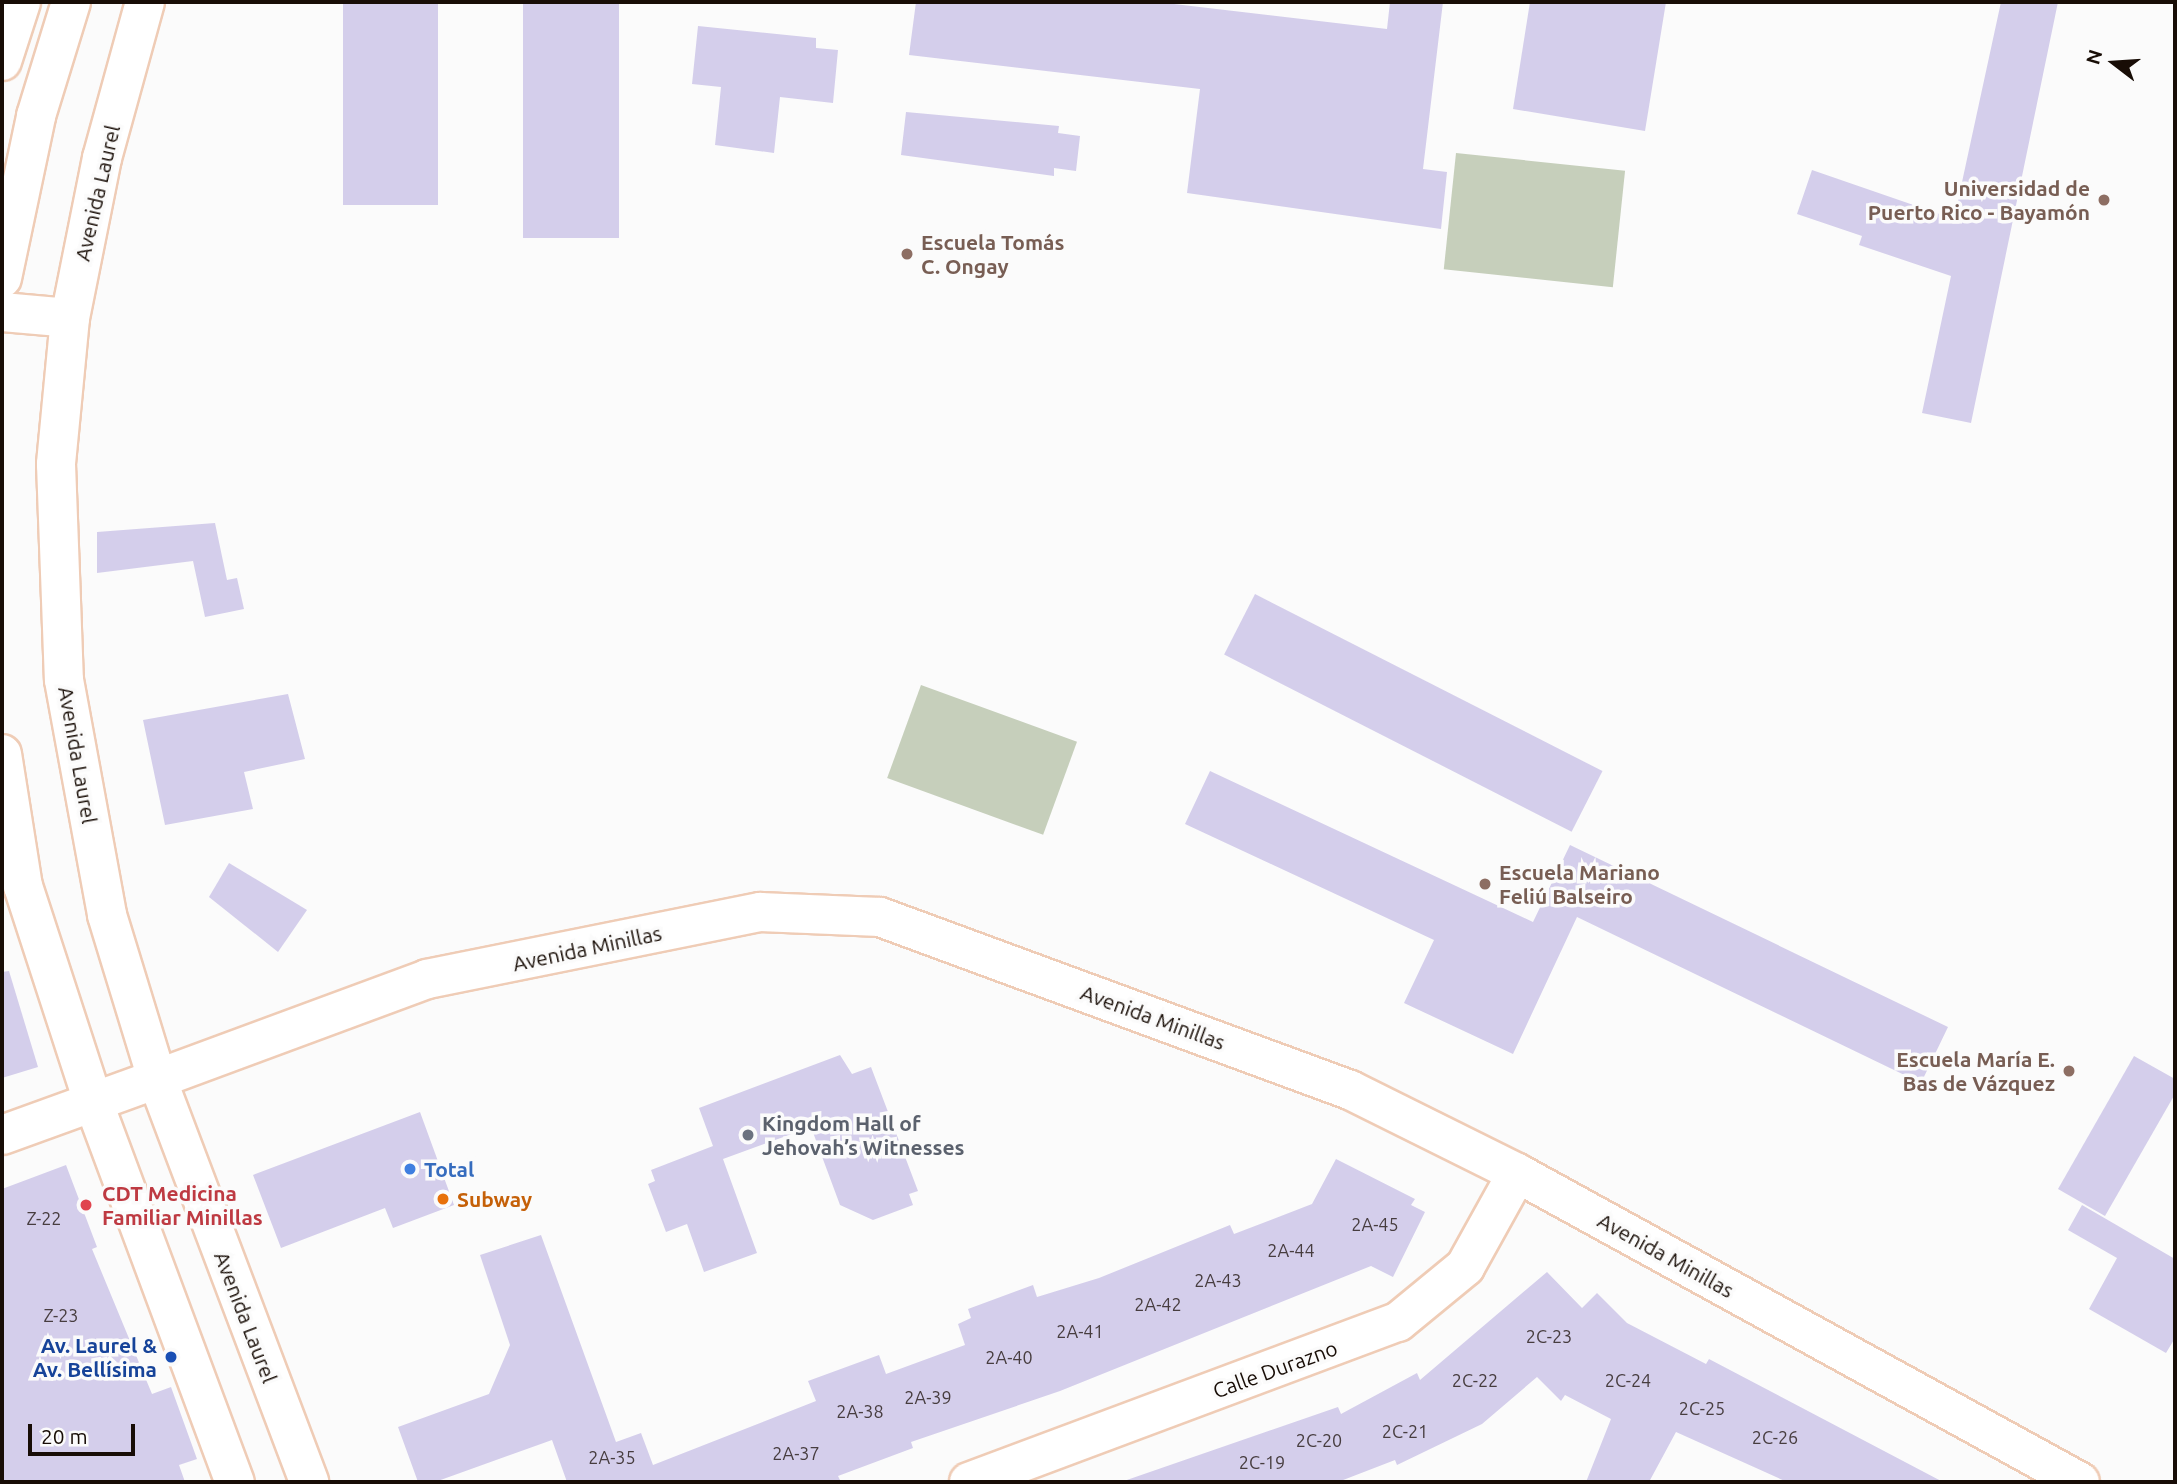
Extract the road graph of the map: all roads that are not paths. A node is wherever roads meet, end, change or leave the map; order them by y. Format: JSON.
{"nodes":[{"id":1,"x":21,"y":2,"type":"edge"},
{"id":2,"x":71,"y":2,"type":"edge"},
{"id":3,"x":145,"y":2,"type":"edge"},
{"id":4,"x":2,"y":61,"type":"edge"},
{"id":5,"x":2,"y":278,"type":"edge"},
{"id":6,"x":2,"y":312,"type":"edge"},
{"id":7,"x":70,"y":318,"type":"junction"},
{"id":8,"x":2,"y":754,"type":"edge"},
{"id":9,"x":157,"y":1079,"type":"junction"},
{"id":10,"x":93,"y":1101,"type":"junction"},
{"id":11,"x":2,"y":1135,"type":"edge"},
{"id":12,"x":1517,"y":1173,"type":"junction"},
{"id":13,"x":991,"y":1479,"type":"edge"},
{"id":14,"x":235,"y":1482,"type":"edge"},
{"id":15,"x":309,"y":1482,"type":"edge"},
{"id":16,"x":2080,"y":1482,"type":"edge"}],
"edges":[{"from":1,"to":4,"type":"main road"},
{"from":2,"to":5,"type":"main road"},
{"from":3,"to":7,"type":"main road","name":"Avenida Laurel"},
{"from":6,"to":7,"type":"main road"},
{"from":7,"to":9,"type":"main road","name":"Avenida Laurel"},
{"from":8,"to":10,"type":"main road"},
{"from":9,"to":10,"type":"main road","name":"Avenida Minillas"},
{"from":9,"to":12,"type":"main road","name":"Avenida Minillas"},
{"from":9,"to":15,"type":"main road","name":"Avenida Laurel"},
{"from":10,"to":11,"type":"main road","name":"Avenida Minillas"},
{"from":10,"to":14,"type":"main road"},
{"from":12,"to":13,"type":"main road","name":"Calle Durazno"},
{"from":12,"to":16,"type":"main road","name":"Avenida Minillas"}]}
